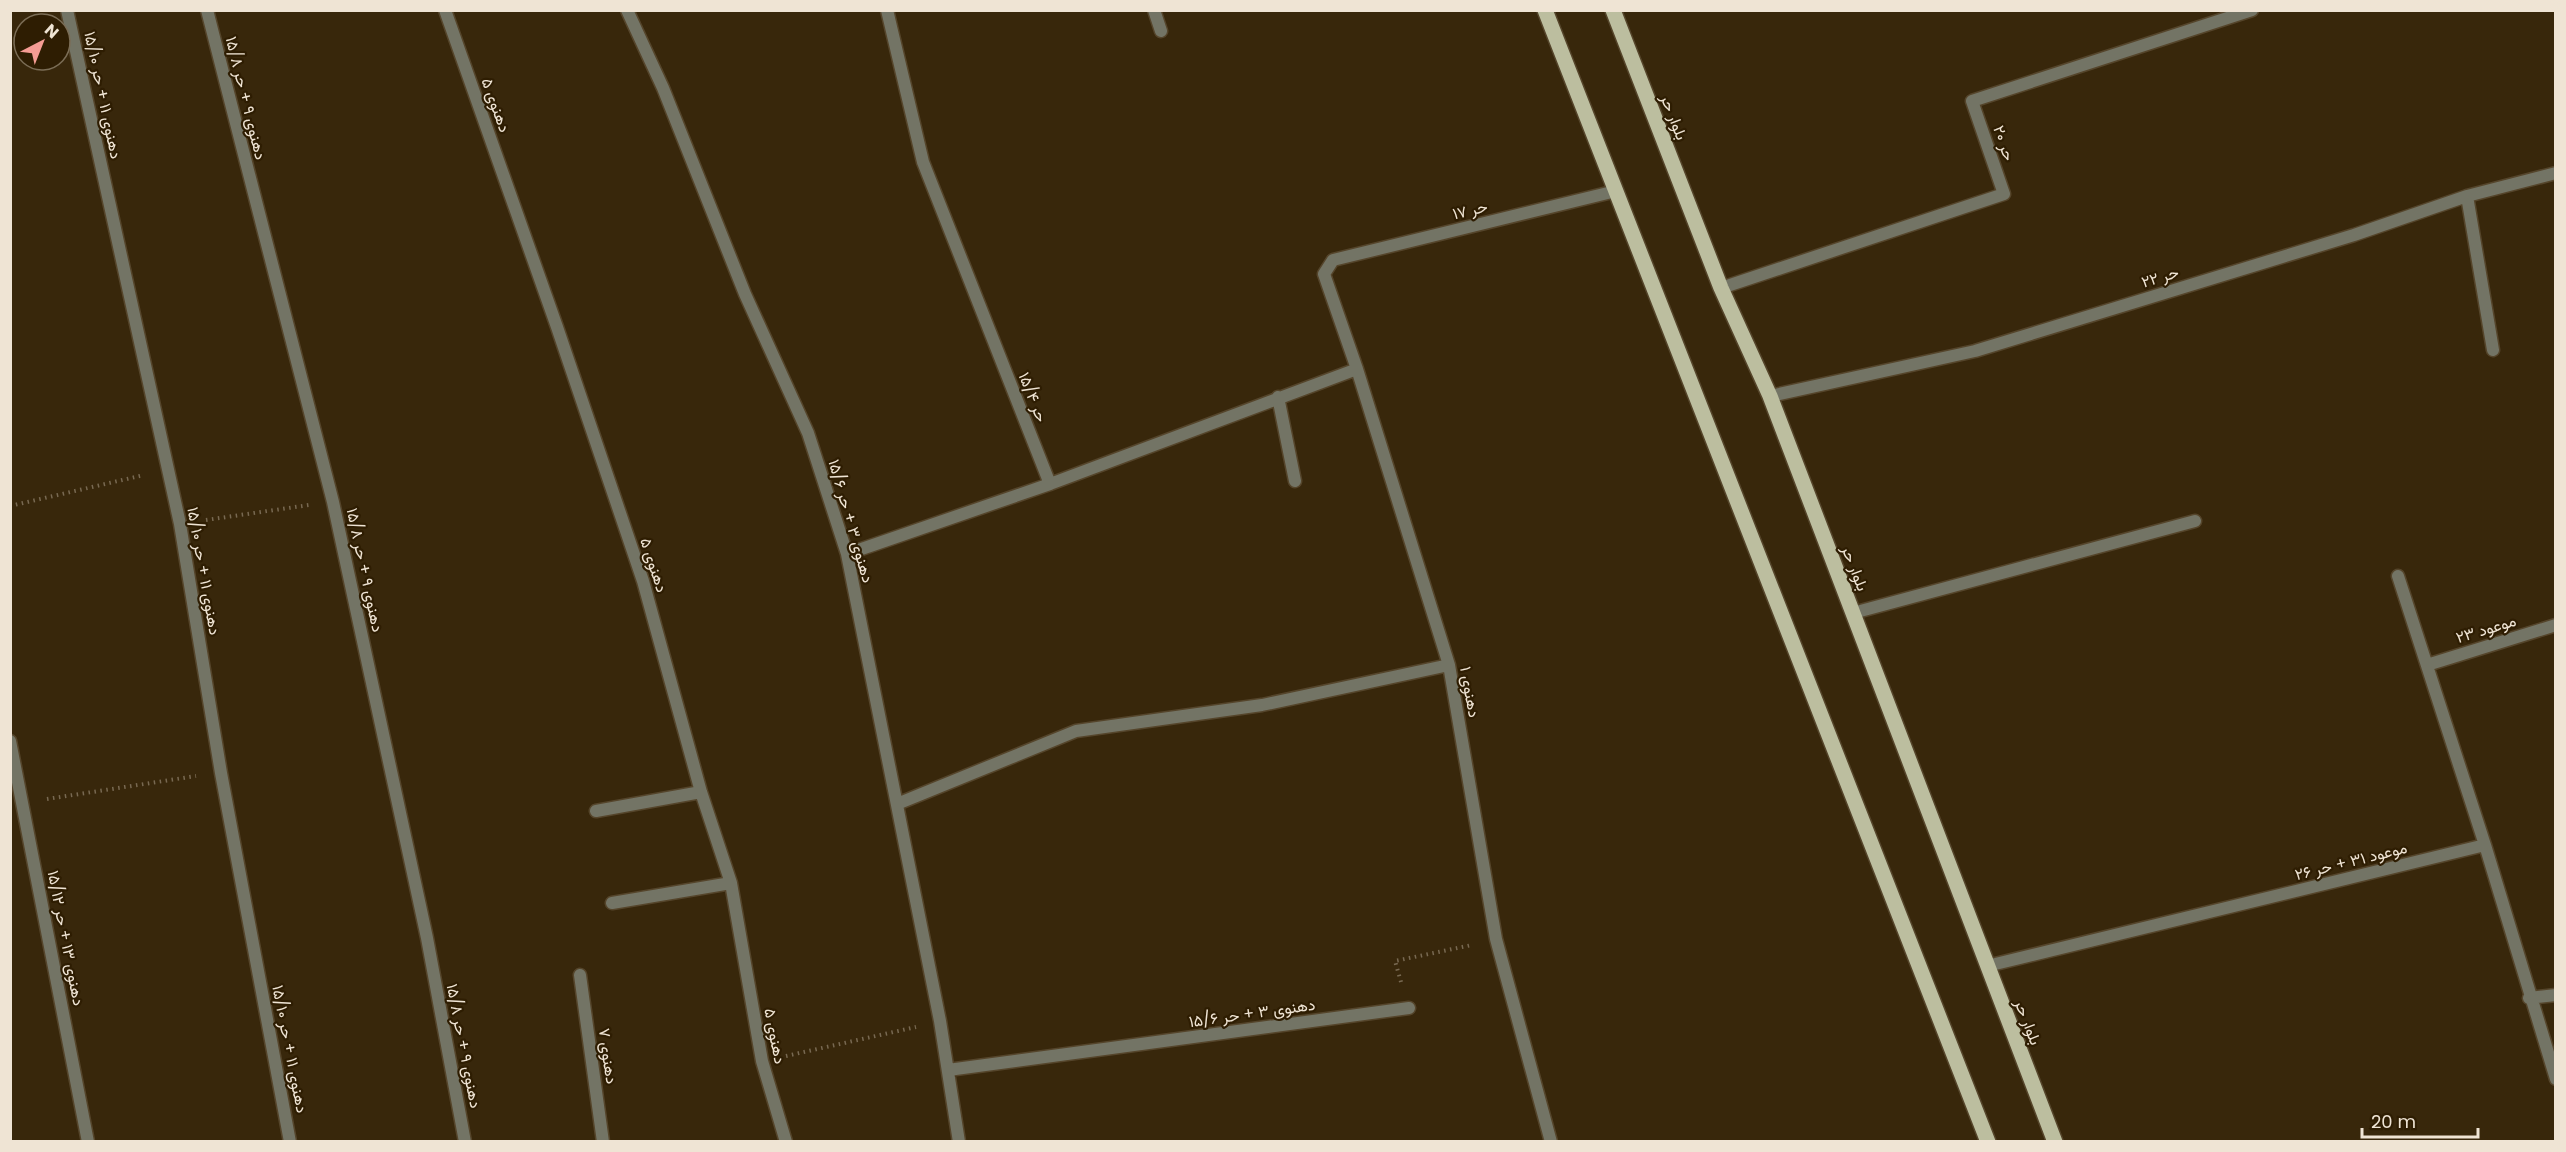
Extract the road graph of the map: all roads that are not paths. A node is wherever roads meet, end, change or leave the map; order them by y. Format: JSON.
{"nodes":[{"id":1,"x":67,"y":10,"type":"edge"},
{"id":2,"x":207,"y":10,"type":"edge"},
{"id":3,"x":445,"y":10,"type":"edge"},
{"id":4,"x":627,"y":10,"type":"edge"},
{"id":5,"x":887,"y":10,"type":"edge"},
{"id":6,"x":1154,"y":10,"type":"edge"},
{"id":7,"x":1545,"y":10,"type":"edge"},
{"id":8,"x":1612,"y":10,"type":"edge"},
{"id":9,"x":2252,"y":10,"type":"edge"},
{"id":10,"x":1161,"y":31,"type":"dead end"},
{"id":11,"x":2556,"y":173,"type":"edge"},
{"id":12,"x":1616,"y":191,"type":"junction"},
{"id":13,"x":2467,"y":195,"type":"junction"},
{"id":14,"x":1333,"y":260,"type":"joint"},
{"id":15,"x":1721,"y":288,"type":"junction"},
{"id":16,"x":2493,"y":350,"type":"dead end"},
{"id":17,"x":1357,"y":369,"type":"junction"},
{"id":18,"x":1770,"y":396,"type":"junction"},
{"id":19,"x":1278,"y":397,"type":"junction"},
{"id":20,"x":1295,"y":481,"type":"dead end"},
{"id":21,"x":1050,"y":484,"type":"junction"},
{"id":22,"x":2195,"y":521,"type":"dead end"},
{"id":23,"x":847,"y":554,"type":"junction"},
{"id":24,"x":2398,"y":576,"type":"dead end"},
{"id":25,"x":1852,"y":614,"type":"junction"},
{"id":26,"x":2556,"y":625,"type":"edge"},
{"id":27,"x":1449,"y":665,"type":"junction"},
{"id":28,"x":2427,"y":665,"type":"junction"},
{"id":29,"x":10,"y":741,"type":"edge"},
{"id":30,"x":701,"y":792,"type":"junction"},
{"id":31,"x":897,"y":804,"type":"junction"},
{"id":32,"x":596,"y":811,"type":"dead end"},
{"id":33,"x":2485,"y":845,"type":"junction"},
{"id":34,"x":731,"y":883,"type":"junction"},
{"id":35,"x":612,"y":903,"type":"dead end"},
{"id":36,"x":1987,"y":966,"type":"junction"},
{"id":37,"x":580,"y":975,"type":"dead end"},
{"id":38,"x":2556,"y":995,"type":"edge"},
{"id":39,"x":2529,"y":998,"type":"junction"},
{"id":40,"x":1409,"y":1008,"type":"road end"},
{"id":41,"x":948,"y":1070,"type":"junction"},
{"id":42,"x":2556,"y":1079,"type":"edge"},
{"id":43,"x":88,"y":1142,"type":"edge"},
{"id":44,"x":290,"y":1142,"type":"edge"},
{"id":45,"x":465,"y":1142,"type":"edge"},
{"id":46,"x":603,"y":1142,"type":"edge"},
{"id":47,"x":786,"y":1142,"type":"edge"},
{"id":48,"x":959,"y":1142,"type":"edge"},
{"id":49,"x":1551,"y":1142,"type":"edge"},
{"id":50,"x":1988,"y":1142,"type":"edge"},
{"id":51,"x":2055,"y":1142,"type":"edge"}],
"edges":[{"from":1,"to":44,"type":"street","name":"دهنوی ۱۱ + حر ۱۵/۱۰"},
{"from":2,"to":45,"type":"street","name":"دهنوی ۹ + حر ۱۵/۸"},
{"from":3,"to":30,"type":"street","name":"دهنوی ۵"},
{"from":4,"to":23,"type":"street","name":"دهنوی ۳ + حر ۱۵/۶"},
{"from":5,"to":21,"type":"street","name":"حر ۱۵/۴"},
{"from":6,"to":10,"type":"street"},
{"from":7,"to":12,"type":"main road"},
{"from":8,"to":15,"type":"main road","name":"بلوار حر"},
{"from":9,"to":15,"type":"street","name":"حر ۲۰"},
{"from":11,"to":13,"type":"street","name":"حر ۲۲"},
{"from":12,"to":14,"type":"street","name":"حر ۱۷"},
{"from":12,"to":50,"type":"main road"},
{"from":13,"to":16,"type":"street"},
{"from":13,"to":18,"type":"street","name":"حر ۲۲"},
{"from":14,"to":17,"type":"street","name":"دهنوی ۱"},
{"from":15,"to":18,"type":"main road","name":"بلوار حر"},
{"from":17,"to":19,"type":"street"},
{"from":17,"to":27,"type":"street","name":"دهنوی ۱"},
{"from":18,"to":25,"type":"main road","name":"بلوار حر"},
{"from":19,"to":20,"type":"street"},
{"from":19,"to":21,"type":"street"},
{"from":21,"to":23,"type":"street"},
{"from":22,"to":25,"type":"street"},
{"from":23,"to":31,"type":"street","name":"دهنوی ۳ + حر ۱۵/۶"},
{"from":24,"to":28,"type":"street"},
{"from":25,"to":36,"type":"main road","name":"بلوار حر"},
{"from":26,"to":28,"type":"street","name":"موعود ۲۳"},
{"from":27,"to":31,"type":"street"},
{"from":27,"to":49,"type":"street","name":"دهنوی ۱"},
{"from":28,"to":33,"type":"street"},
{"from":29,"to":43,"type":"street","name":"دهنوی ۱۳ + حر ۱۵/۱۲"},
{"from":30,"to":32,"type":"street"},
{"from":30,"to":34,"type":"street","name":"دهنوی ۵"},
{"from":31,"to":41,"type":"street","name":"دهنوی ۳ + حر ۱۵/۶"},
{"from":33,"to":36,"type":"street","name":"موعود ۳۱ + حر ۲۶"},
{"from":33,"to":39,"type":"street"},
{"from":34,"to":35,"type":"street"},
{"from":34,"to":47,"type":"street","name":"دهنوی ۵"},
{"from":36,"to":51,"type":"main road","name":"بلوار حر"},
{"from":37,"to":46,"type":"street","name":"دهنوی ۷"},
{"from":38,"to":39,"type":"street"},
{"from":39,"to":42,"type":"street"},
{"from":40,"to":41,"type":"street","name":"دهنوی ۳ + حر ۱۵/۶"},
{"from":41,"to":48,"type":"street","name":"دهنوی ۳ + حر ۱۵/۶"}]}
